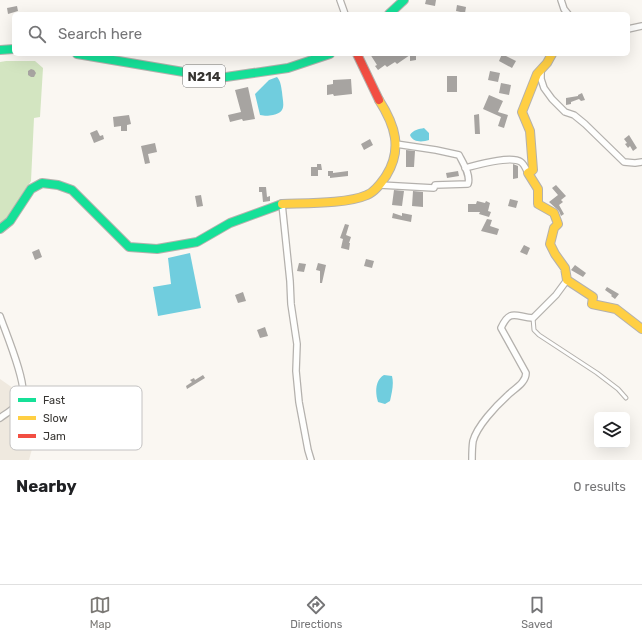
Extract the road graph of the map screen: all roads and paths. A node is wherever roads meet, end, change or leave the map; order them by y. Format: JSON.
{"nodes":[{"id":1,"x":340,"y":0,"type":"edge"},
{"id":2,"x":404,"y":0,"type":"edge"},
{"id":3,"x":561,"y":0,"type":"edge"},
{"id":4,"x":344,"y":12,"type":"edge"},
{"id":5,"x":391,"y":12,"type":"edge"},
{"id":6,"x":566,"y":12,"type":"edge"},
{"id":7,"x":642,"y":26,"type":"edge"},
{"id":8,"x":630,"y":29,"type":"edge"},
{"id":9,"x":12,"y":48,"type":"edge"},
{"id":10,"x":0,"y":50,"type":"edge"},
{"id":11,"x":88,"y":56,"type":"edge"},
{"id":12,"x":324,"y":56,"type":"edge"},
{"id":13,"x":358,"y":56,"type":"edge"},
{"id":14,"x":552,"y":56,"type":"edge"},
{"id":15,"x":541,"y":69,"type":"junction"},
{"id":16,"x":396,"y":144,"type":"junction"},
{"id":17,"x":642,"y":162,"type":"edge"},
{"id":18,"x":465,"y":168,"type":"junction"},
{"id":19,"x":528,"y":173,"type":"junction"},
{"id":20,"x":380,"y":185,"type":"junction"},
{"id":21,"x":282,"y":204,"type":"junction"},
{"id":22,"x":0,"y":229,"type":"edge"},
{"id":23,"x":567,"y":280,"type":"junction"},
{"id":24,"x":0,"y":316,"type":"edge"},
{"id":25,"x":533,"y":318,"type":"junction"},
{"id":26,"x":642,"y":329,"type":"edge"},
{"id":27,"x":24,"y":386,"type":"edge"},
{"id":28,"x":626,"y":398,"type":"dead end"},
{"id":29,"x":10,"y":410,"type":"edge"},
{"id":30,"x":0,"y":418,"type":"edge"},
{"id":31,"x":311,"y":460,"type":"edge"},
{"id":32,"x":472,"y":460,"type":"edge"}],
"edges":[{"from":1,"to":4,"type":"street"},
{"from":2,"to":5,"type":"main road"},
{"from":3,"to":6,"type":"street"},
{"from":7,"to":8,"type":"street"},
{"from":9,"to":10,"type":"main road"},
{"from":11,"to":12,"type":"main road","number":"N214"},
{"from":13,"to":16,"type":"main road"},
{"from":14,"to":15,"type":"main road"},
{"from":15,"to":17,"type":"street"},
{"from":15,"to":19,"type":"main road"},
{"from":16,"to":18,"type":"street"},
{"from":16,"to":20,"type":"main road"},
{"from":18,"to":19,"type":"street"},
{"from":18,"to":20,"type":"street"},
{"from":19,"to":23,"type":"main road"},
{"from":20,"to":21,"type":"main road"},
{"from":21,"to":22,"type":"main road"},
{"from":21,"to":31,"type":"street"},
{"from":23,"to":25,"type":"street"},
{"from":23,"to":26,"type":"main road"},
{"from":24,"to":27,"type":"street"},
{"from":25,"to":28,"type":"lane"},
{"from":25,"to":32,"type":"street"},
{"from":29,"to":30,"type":"street"}]}
